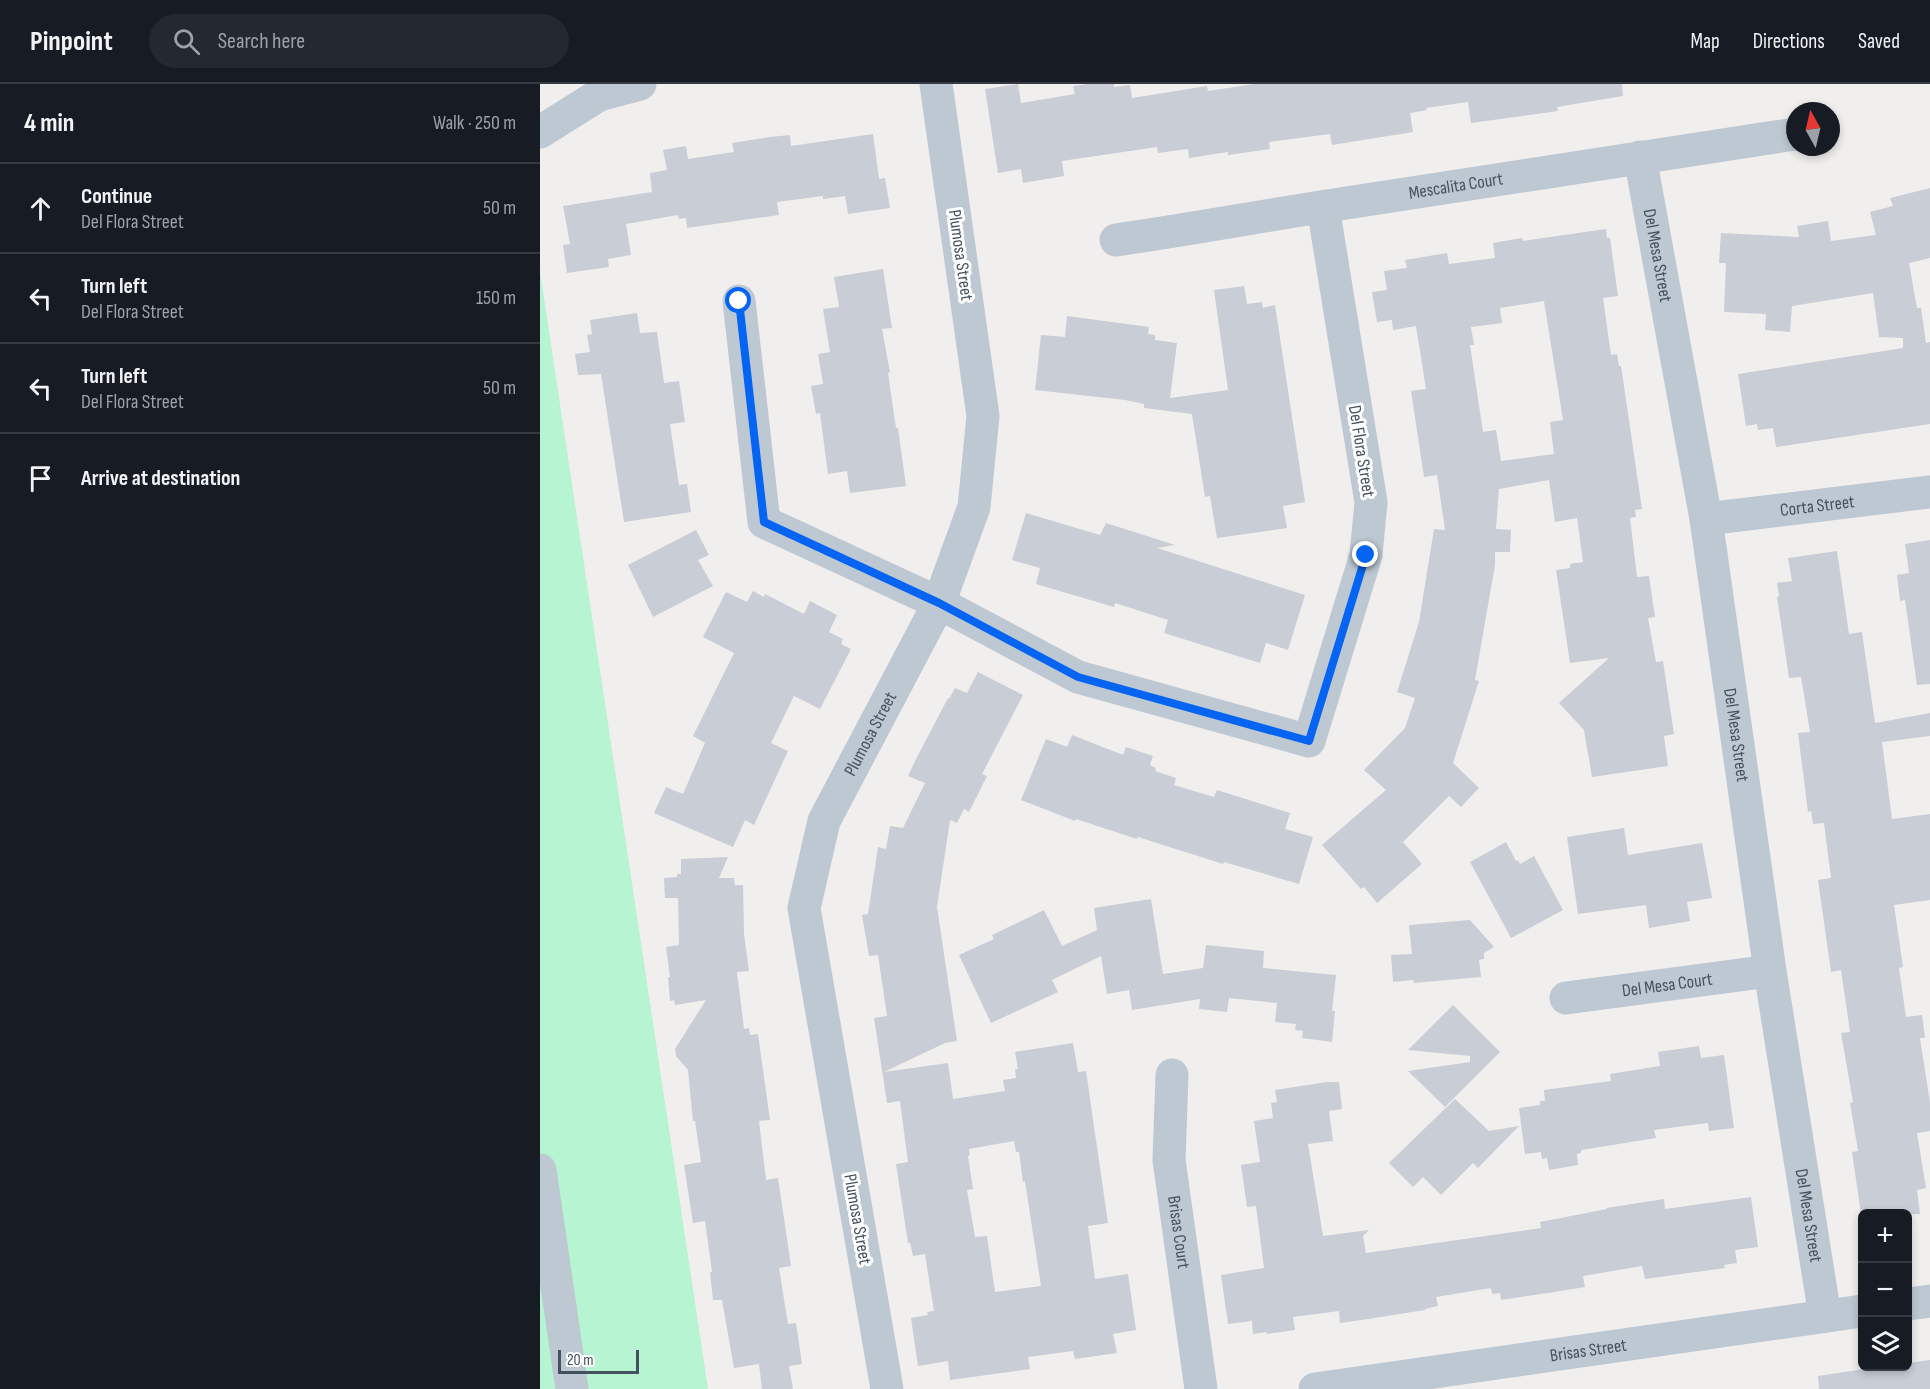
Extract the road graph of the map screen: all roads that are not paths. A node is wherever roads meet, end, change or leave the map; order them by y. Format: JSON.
{"nodes":[{"id":1,"x":640,"y":84,"type":"edge"},
{"id":2,"x":936,"y":84,"type":"edge"},
{"id":3,"x":599,"y":90,"type":"edge"},
{"id":4,"x":540,"y":132,"type":"edge"},
{"id":5,"x":1786,"y":135,"type":"edge"},
{"id":6,"x":1640,"y":157,"type":"junction"},
{"id":7,"x":1323,"y":207,"type":"junction"},
{"id":8,"x":1116,"y":240,"type":"dead end"},
{"id":9,"x":739,"y":301,"type":"dead end"},
{"id":10,"x":1930,"y":492,"type":"edge"},
{"id":11,"x":1706,"y":519,"type":"junction"},
{"id":12,"x":939,"y":603,"type":"junction"},
{"id":13,"x":1770,"y":970,"type":"junction"},
{"id":14,"x":1566,"y":998,"type":"dead end"},
{"id":15,"x":1172,"y":1075,"type":"dead end"},
{"id":16,"x":540,"y":1170,"type":"edge"},
{"id":17,"x":1930,"y":1301,"type":"edge"},
{"id":18,"x":1912,"y":1303,"type":"edge"},
{"id":19,"x":1858,"y":1312,"type":"edge"},
{"id":20,"x":1825,"y":1316,"type":"junction"},
{"id":21,"x":572,"y":1389,"type":"edge"},
{"id":22,"x":887,"y":1389,"type":"edge"},
{"id":23,"x":1201,"y":1389,"type":"edge"},
{"id":24,"x":1315,"y":1389,"type":"edge"}],
"edges":[{"from":1,"to":3,"type":"street"},
{"from":2,"to":12,"type":"street","name":"Plumosa Street"},
{"from":3,"to":4,"type":"street"},
{"from":5,"to":6,"type":"street","name":"Mescalita Court"},
{"from":6,"to":7,"type":"street","name":"Mescalita Court"},
{"from":6,"to":11,"type":"street","name":"Del Mesa Street"},
{"from":7,"to":8,"type":"street","name":"Mescalita Court"},
{"from":7,"to":12,"type":"street","name":"Del Flora Street"},
{"from":9,"to":12,"type":"street","name":"Del Flora Street"},
{"from":10,"to":11,"type":"street","name":"Corta Street"},
{"from":11,"to":13,"type":"street","name":"Del Mesa Street"},
{"from":12,"to":22,"type":"street","name":"Plumosa Street"},
{"from":13,"to":14,"type":"street","name":"Del Mesa Court"},
{"from":13,"to":20,"type":"street","name":"Del Mesa Street"},
{"from":15,"to":23,"type":"street","name":"Brisas Court"},
{"from":16,"to":21,"type":"street"},
{"from":17,"to":18,"type":"street"},
{"from":19,"to":20,"type":"street","name":"Brisas Street"},
{"from":20,"to":24,"type":"street","name":"Brisas Street"}]}
